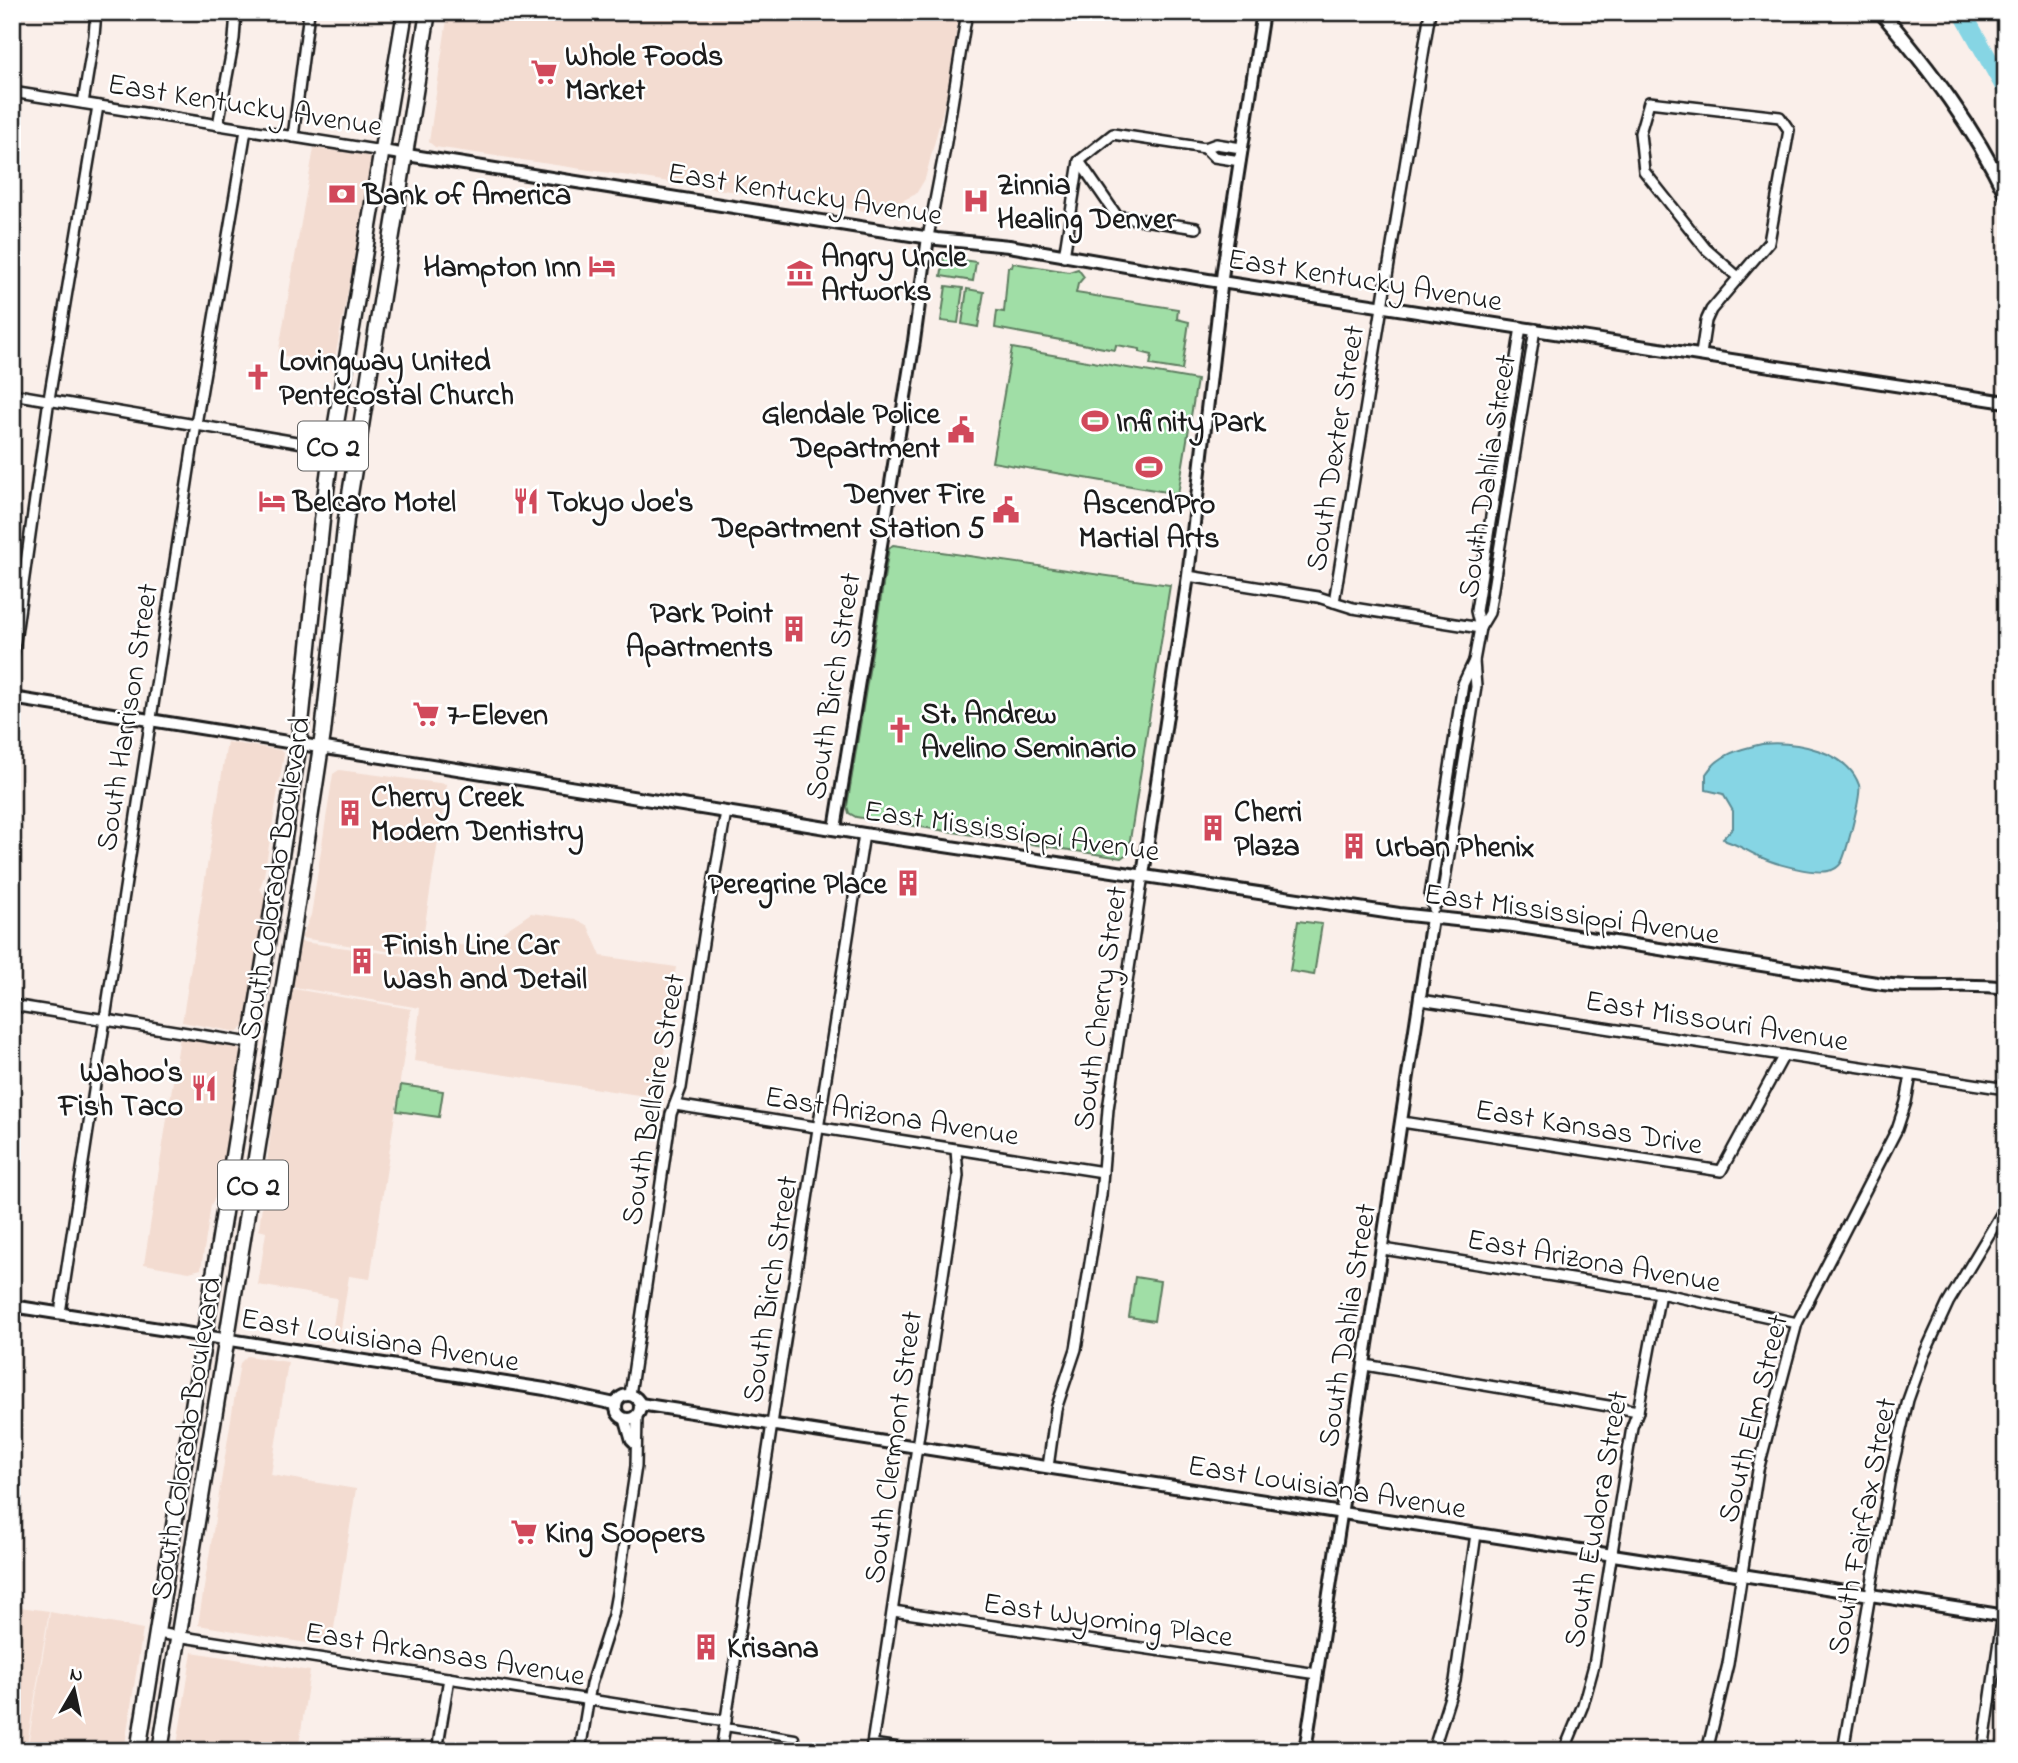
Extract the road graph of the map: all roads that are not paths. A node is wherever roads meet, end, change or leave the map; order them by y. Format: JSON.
{"nodes":[{"id":1,"x":96,"y":12,"type":"edge"},
{"id":2,"x":236,"y":12,"type":"edge"},
{"id":3,"x":309,"y":12,"type":"edge"},
{"id":4,"x":405,"y":12,"type":"edge"},
{"id":5,"x":428,"y":12,"type":"edge"},
{"id":6,"x":967,"y":12,"type":"edge"},
{"id":7,"x":1263,"y":12,"type":"edge"},
{"id":8,"x":1430,"y":12,"type":"edge"},
{"id":9,"x":1881,"y":12,"type":"edge"},
{"id":10,"x":12,"y":92,"type":"edge"},
{"id":11,"x":82,"y":103,"type":"junction"},
{"id":12,"x":98,"y":106,"type":"junction"},
{"id":13,"x":218,"y":125,"type":"junction"},
{"id":14,"x":246,"y":130,"type":"junction"},
{"id":15,"x":293,"y":137,"type":"junction"},
{"id":16,"x":1205,"y":148,"type":"junction"},
{"id":17,"x":1241,"y":148,"type":"junction"},
{"id":18,"x":382,"y":151,"type":"junction"},
{"id":19,"x":405,"y":155,"type":"junction"},
{"id":20,"x":1079,"y":160,"type":"junction"},
{"id":21,"x":1240,"y":161,"type":"junction"},
{"id":22,"x":2006,"y":194,"type":"edge"},
{"id":23,"x":1195,"y":228,"type":"dead end"},
{"id":24,"x":928,"y":237,"type":"junction"},
{"id":25,"x":1064,"y":257,"type":"junction"},
{"id":26,"x":1738,"y":277,"type":"junction"},
{"id":27,"x":1222,"y":282,"type":"junction"},
{"id":28,"x":1382,"y":306,"type":"junction"},
{"id":29,"x":1521,"y":327,"type":"junction"},
{"id":30,"x":1535,"y":330,"type":"junction"},
{"id":31,"x":1701,"y":354,"type":"junction"},
{"id":32,"x":12,"y":394,"type":"edge"},
{"id":33,"x":49,"y":399,"type":"junction"},
{"id":34,"x":2006,"y":402,"type":"edge"},
{"id":35,"x":196,"y":424,"type":"junction"},
{"id":36,"x":332,"y":447,"type":"junction"},
{"id":37,"x":356,"y":452,"type":"junction"},
{"id":38,"x":1188,"y":576,"type":"junction"},
{"id":39,"x":1334,"y":602,"type":"junction"},
{"id":40,"x":1480,"y":628,"type":"junction"},
{"id":41,"x":12,"y":663,"type":"edge"},
{"id":42,"x":12,"y":698,"type":"edge"},
{"id":43,"x":149,"y":720,"type":"junction"},
{"id":44,"x":299,"y":743,"type":"junction"},
{"id":45,"x":322,"y":747,"type":"junction"},
{"id":46,"x":726,"y":811,"type":"junction"},
{"id":47,"x":835,"y":829,"type":"junction"},
{"id":48,"x":864,"y":834,"type":"junction"},
{"id":49,"x":1143,"y":875,"type":"junction"},
{"id":50,"x":1433,"y":912,"type":"junction"},
{"id":51,"x":2006,"y":988,"type":"edge"},
{"id":52,"x":1420,"y":1000,"type":"junction"},
{"id":53,"x":12,"y":1005,"type":"edge"},
{"id":54,"x":106,"y":1020,"type":"junction"},
{"id":55,"x":250,"y":1043,"type":"junction"},
{"id":56,"x":1783,"y":1055,"type":"junction"},
{"id":57,"x":1911,"y":1075,"type":"junction"},
{"id":58,"x":2006,"y":1089,"type":"edge"},
{"id":59,"x":674,"y":1105,"type":"junction"},
{"id":60,"x":1402,"y":1122,"type":"junction"},
{"id":61,"x":818,"y":1128,"type":"junction"},
{"id":62,"x":956,"y":1150,"type":"junction"},
{"id":63,"x":1103,"y":1172,"type":"junction"},
{"id":64,"x":2006,"y":1206,"type":"edge"},
{"id":65,"x":1382,"y":1249,"type":"junction"},
{"id":66,"x":1660,"y":1293,"type":"junction"},
{"id":67,"x":12,"y":1306,"type":"edge"},
{"id":68,"x":61,"y":1313,"type":"junction"},
{"id":69,"x":1797,"y":1322,"type":"junction"},
{"id":70,"x":203,"y":1337,"type":"junction"},
{"id":71,"x":226,"y":1340,"type":"junction"},
{"id":72,"x":1365,"y":1365,"type":"junction"},
{"id":73,"x":629,"y":1395,"type":"junction"},
{"id":74,"x":615,"y":1404,"type":"junction"},
{"id":75,"x":639,"y":1409,"type":"junction"},
{"id":76,"x":1639,"y":1411,"type":"junction"},
{"id":77,"x":625,"y":1419,"type":"junction"},
{"id":78,"x":773,"y":1425,"type":"junction"},
{"id":79,"x":636,"y":1444,"type":"junction"},
{"id":80,"x":916,"y":1447,"type":"junction"},
{"id":81,"x":1048,"y":1467,"type":"junction"},
{"id":82,"x":1342,"y":1513,"type":"junction"},
{"id":83,"x":1476,"y":1534,"type":"junction"},
{"id":84,"x":1612,"y":1555,"type":"junction"},
{"id":85,"x":1742,"y":1574,"type":"junction"},
{"id":86,"x":2006,"y":1593,"type":"edge"},
{"id":87,"x":1871,"y":1594,"type":"junction"},
{"id":88,"x":893,"y":1611,"type":"junction"},
{"id":89,"x":2004,"y":1616,"type":"edge"},
{"id":90,"x":157,"y":1633,"type":"junction"},
{"id":91,"x":179,"y":1636,"type":"junction"},
{"id":92,"x":1317,"y":1674,"type":"junction"},
{"id":93,"x":449,"y":1678,"type":"junction"},
{"id":94,"x":588,"y":1699,"type":"junction"},
{"id":95,"x":725,"y":1724,"type":"junction"},
{"id":96,"x":795,"y":1738,"type":"dead end"},
{"id":97,"x":871,"y":1747,"type":"edge"},
{"id":98,"x":138,"y":1751,"type":"edge"},
{"id":99,"x":160,"y":1751,"type":"edge"},
{"id":100,"x":437,"y":1751,"type":"edge"},
{"id":101,"x":580,"y":1751,"type":"edge"},
{"id":102,"x":721,"y":1751,"type":"edge"},
{"id":103,"x":918,"y":1751,"type":"edge"},
{"id":104,"x":1305,"y":1751,"type":"edge"},
{"id":105,"x":1433,"y":1751,"type":"edge"},
{"id":106,"x":1564,"y":1751,"type":"edge"},
{"id":107,"x":1707,"y":1751,"type":"edge"},
{"id":108,"x":1843,"y":1751,"type":"edge"},
{"id":109,"x":1983,"y":1751,"type":"edge"}],
"edges":[{"from":1,"to":11,"type":"street"},
{"from":2,"to":13,"type":"street"},
{"from":3,"to":15,"type":"street"},
{"from":4,"to":18,"type":"main road","name":"South Colorado Boulevard","number":"CO 2"},
{"from":5,"to":19,"type":"main road","name":"South Colorado Boulevard","number":"CO 2"},
{"from":6,"to":24,"type":"street","name":"South Birch Street"},
{"from":7,"to":17,"type":"street","name":"South Cherry Street"},
{"from":8,"to":28,"type":"street","name":"South Dexter Street"},
{"from":9,"to":22,"type":"main road"},
{"from":10,"to":11,"type":"street","name":"East Kentucky Avenue"},
{"from":11,"to":12,"type":"street","name":"East Kentucky Avenue"},
{"from":12,"to":13,"type":"street","name":"East Kentucky Avenue"},
{"from":12,"to":33,"type":"street"},
{"from":13,"to":14,"type":"street","name":"East Kentucky Avenue"},
{"from":14,"to":15,"type":"street","name":"East Kentucky Avenue"},
{"from":14,"to":35,"type":"street","name":"South Harrison Street"},
{"from":15,"to":18,"type":"street","name":"East Kentucky Avenue"},
{"from":16,"to":17,"type":"street"},
{"from":16,"to":20,"type":"street"},
{"from":16,"to":21,"type":"street"},
{"from":17,"to":21,"type":"street","name":"South Cherry Street"},
{"from":18,"to":19,"type":"street","name":"East Kentucky Avenue"},
{"from":18,"to":36,"type":"main road","name":"South Colorado Boulevard","number":"CO 2"},
{"from":19,"to":24,"type":"street","name":"East Kentucky Avenue"},
{"from":19,"to":37,"type":"main road","name":"South Colorado Boulevard","number":"CO 2"},
{"from":20,"to":23,"type":"street"},
{"from":20,"to":25,"type":"street"},
{"from":21,"to":27,"type":"street","name":"South Cherry Street"},
{"from":24,"to":25,"type":"street","name":"East Kentucky Avenue"},
{"from":24,"to":47,"type":"street","name":"South Birch Street"},
{"from":25,"to":27,"type":"street","name":"East Kentucky Avenue"},
{"from":26,"to":26,"type":"street"},
{"from":26,"to":31,"type":"street"},
{"from":27,"to":28,"type":"street","name":"East Kentucky Avenue"},
{"from":27,"to":38,"type":"street","name":"South Cherry Street"},
{"from":28,"to":29,"type":"street","name":"East Kentucky Avenue"},
{"from":28,"to":39,"type":"street","name":"South Dexter Street"},
{"from":29,"to":30,"type":"street","name":"East Kentucky Avenue"},
{"from":29,"to":40,"type":"street","name":"South Dahlia Street"},
{"from":30,"to":31,"type":"street","name":"East Kentucky Avenue"},
{"from":30,"to":40,"type":"street","name":"South Dahlia Street"},
{"from":31,"to":34,"type":"street","name":"East Kentucky Avenue"},
{"from":32,"to":33,"type":"street"},
{"from":33,"to":35,"type":"street"},
{"from":33,"to":41,"type":"street"},
{"from":35,"to":36,"type":"street"},
{"from":35,"to":43,"type":"street","name":"South Harrison Street"},
{"from":36,"to":37,"type":"street"},
{"from":36,"to":44,"type":"main road","name":"South Colorado Boulevard","number":"CO 2"},
{"from":37,"to":45,"type":"main road","name":"South Colorado Boulevard","number":"CO 2"},
{"from":38,"to":39,"type":"street"},
{"from":38,"to":49,"type":"street","name":"South Cherry Street"},
{"from":39,"to":40,"type":"street"},
{"from":40,"to":50,"type":"street","name":"South Dahlia Street"},
{"from":42,"to":43,"type":"street","name":"East Mississippi Avenue"},
{"from":43,"to":44,"type":"street","name":"East Mississippi Avenue"},
{"from":43,"to":54,"type":"street","name":"South Harrison Street"},
{"from":44,"to":45,"type":"street","name":"East Mississippi Avenue"},
{"from":44,"to":55,"type":"main road","name":"South Colorado Boulevard","number":"CO 2"},
{"from":45,"to":46,"type":"street","name":"East Mississippi Avenue"},
{"from":45,"to":71,"type":"main road","name":"South Colorado Boulevard","number":"CO 2"},
{"from":46,"to":47,"type":"street","name":"East Mississippi Avenue"},
{"from":46,"to":59,"type":"street","name":"South Bellaire Street"},
{"from":47,"to":48,"type":"street","name":"East Mississippi Avenue"},
{"from":48,"to":49,"type":"street","name":"East Mississippi Avenue"},
{"from":48,"to":61,"type":"street","name":"South Birch Street"},
{"from":49,"to":50,"type":"street","name":"East Mississippi Avenue"},
{"from":49,"to":63,"type":"street","name":"South Cherry Street"},
{"from":50,"to":51,"type":"street","name":"East Mississippi Avenue"},
{"from":50,"to":52,"type":"street","name":"South Dahlia Street"},
{"from":52,"to":56,"type":"street","name":"East Missouri Avenue"},
{"from":52,"to":60,"type":"street","name":"South Dahlia Street"},
{"from":53,"to":54,"type":"street"},
{"from":54,"to":55,"type":"street"},
{"from":54,"to":68,"type":"street","name":"South Harrison Street"},
{"from":55,"to":70,"type":"main road","name":"South Colorado Boulevard","number":"CO 2"},
{"from":56,"to":57,"type":"street","name":"East Missouri Avenue"},
{"from":56,"to":60,"type":"street","name":"East Kansas Drive"},
{"from":57,"to":58,"type":"street","name":"East Missouri Avenue"},
{"from":57,"to":69,"type":"street","name":"South Elm Street"},
{"from":59,"to":61,"type":"street","name":"East Arizona Avenue"},
{"from":59,"to":73,"type":"street","name":"South Bellaire Street"},
{"from":60,"to":65,"type":"street","name":"South Dahlia Street"},
{"from":61,"to":62,"type":"street","name":"East Arizona Avenue"},
{"from":61,"to":78,"type":"street","name":"South Birch Street"},
{"from":62,"to":63,"type":"street","name":"East Arizona Avenue"},
{"from":62,"to":80,"type":"street","name":"South Clermont Street"},
{"from":63,"to":81,"type":"street","name":"South Cherry Street"},
{"from":64,"to":87,"type":"street","name":"South Fairfax Street"},
{"from":65,"to":66,"type":"street","name":"East Arizona Avenue"},
{"from":65,"to":72,"type":"street","name":"South Dahlia Street"},
{"from":66,"to":69,"type":"street","name":"East Arizona Avenue"},
{"from":66,"to":76,"type":"street","name":"South Eudora Street"},
{"from":67,"to":68,"type":"street","name":"East Louisiana Avenue"},
{"from":68,"to":70,"type":"street","name":"East Louisiana Avenue"},
{"from":69,"to":85,"type":"street","name":"South Elm Street"},
{"from":70,"to":71,"type":"street","name":"East Louisiana Avenue"},
{"from":70,"to":90,"type":"main road","name":"South Colorado Boulevard","number":"CO 2"},
{"from":71,"to":74,"type":"street","name":"East Louisiana Avenue"},
{"from":71,"to":91,"type":"main road","name":"South Colorado Boulevard","number":"CO 2"},
{"from":72,"to":76,"type":"street"},
{"from":72,"to":82,"type":"street","name":"South Dahlia Street"},
{"from":73,"to":74,"type":"street"},
{"from":73,"to":75,"type":"street"},
{"from":74,"to":77,"type":"street"},
{"from":75,"to":77,"type":"street"},
{"from":75,"to":78,"type":"street","name":"East Louisiana Avenue"},
{"from":75,"to":79,"type":"street"},
{"from":76,"to":84,"type":"street","name":"South Eudora Street"},
{"from":77,"to":79,"type":"street"},
{"from":78,"to":80,"type":"street","name":"East Louisiana Avenue"},
{"from":78,"to":95,"type":"street","name":"South Birch Street"},
{"from":79,"to":94,"type":"street"},
{"from":80,"to":81,"type":"street","name":"East Louisiana Avenue"},
{"from":80,"to":88,"type":"street","name":"South Clermont Street"},
{"from":81,"to":82,"type":"street","name":"East Louisiana Avenue"},
{"from":82,"to":83,"type":"street","name":"East Louisiana Avenue"},
{"from":82,"to":92,"type":"street","name":"South Dahlia Street"},
{"from":83,"to":84,"type":"street","name":"East Louisiana Avenue"},
{"from":83,"to":105,"type":"street"},
{"from":84,"to":85,"type":"street","name":"East Louisiana Avenue"},
{"from":84,"to":106,"type":"street","name":"South Eudora Street"},
{"from":85,"to":87,"type":"street","name":"East Louisiana Avenue"},
{"from":85,"to":107,"type":"street","name":"South Elm Street"},
{"from":86,"to":89,"type":"street"},
{"from":87,"to":89,"type":"street","name":"East Louisiana Avenue"},
{"from":87,"to":108,"type":"street","name":"South Fairfax Street"},
{"from":88,"to":92,"type":"street","name":"East Wyoming Place"},
{"from":88,"to":97,"type":"street","name":"South Clermont Street"},
{"from":89,"to":109,"type":"street"},
{"from":90,"to":91,"type":"street","name":"East Arkansas Avenue"},
{"from":90,"to":98,"type":"main road","name":"South Colorado Boulevard","number":"CO 2"},
{"from":91,"to":93,"type":"street","name":"East Arkansas Avenue"},
{"from":91,"to":99,"type":"main road","name":"South Colorado Boulevard","number":"CO 2"},
{"from":92,"to":104,"type":"street","name":"South Dahlia Street"},
{"from":93,"to":94,"type":"street","name":"East Arkansas Avenue"},
{"from":93,"to":100,"type":"street"},
{"from":94,"to":95,"type":"street","name":"East Arkansas Avenue"},
{"from":94,"to":101,"type":"street"},
{"from":95,"to":96,"type":"street","name":"East Arkansas Avenue"},
{"from":95,"to":102,"type":"street","name":"South Birch Street"},
{"from":97,"to":103,"type":"street"}]}
